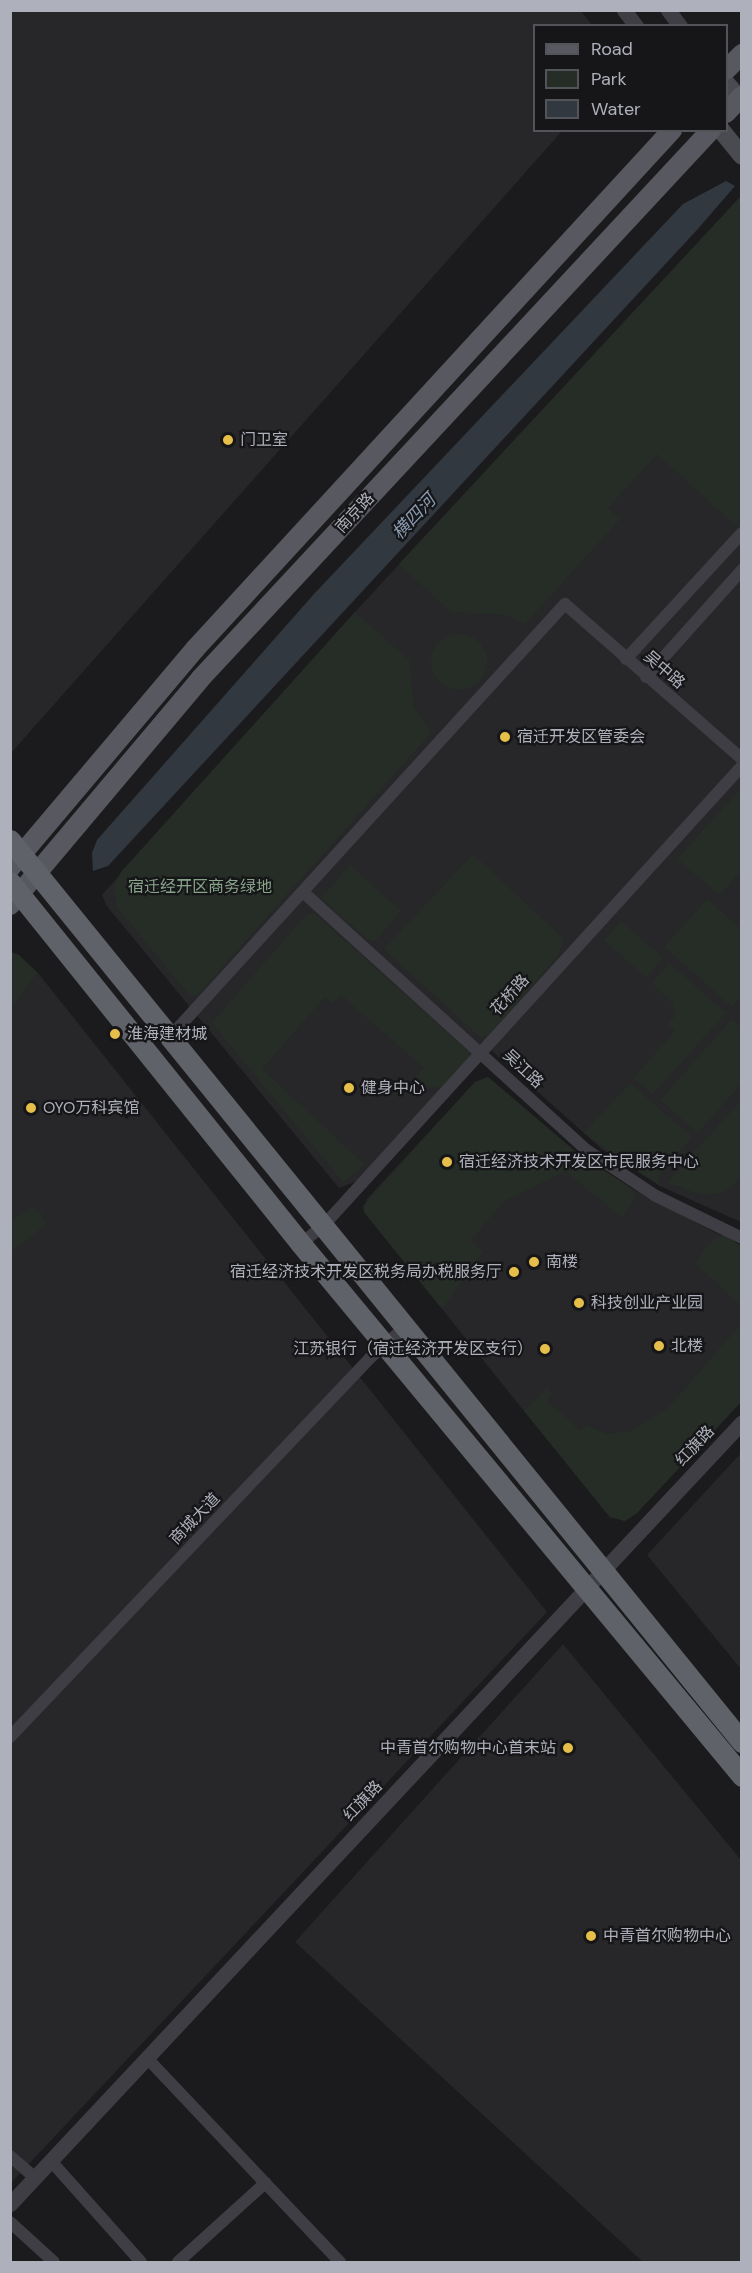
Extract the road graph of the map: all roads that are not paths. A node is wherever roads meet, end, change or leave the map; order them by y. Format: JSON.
{"nodes":[{"id":1,"x":624,"y":10,"type":"edge"},
{"id":2,"x":668,"y":10,"type":"edge"},
{"id":3,"x":634,"y":24,"type":"edge"},
{"id":4,"x":678,"y":24,"type":"edge"},
{"id":5,"x":741,"y":54,"type":"edge"},
{"id":6,"x":728,"y":68,"type":"edge"},
{"id":7,"x":728,"y":87,"type":"edge"},
{"id":8,"x":737,"y":103,"type":"edge"},
{"id":9,"x":670,"y":132,"type":"edge"},
{"id":10,"x":709,"y":132,"type":"edge"},
{"id":11,"x":723,"y":132,"type":"edge"},
{"id":12,"x":741,"y":156,"type":"edge"},
{"id":13,"x":741,"y":533,"type":"edge"},
{"id":14,"x":741,"y":570,"type":"edge"},
{"id":15,"x":626,"y":659,"type":"junction"},
{"id":16,"x":646,"y":677,"type":"junction"},
{"id":17,"x":741,"y":759,"type":"edge"},
{"id":18,"x":741,"y":766,"type":"edge"},
{"id":19,"x":14,"y":854,"type":"edge"},
{"id":20,"x":37,"y":873,"type":"junction"},
{"id":21,"x":303,"y":892,"type":"junction"},
{"id":22,"x":14,"y":894,"type":"edge"},
{"id":23,"x":168,"y":1039,"type":"junction"},
{"id":24,"x":481,"y":1052,"type":"junction"},
{"id":25,"x":324,"y":1225,"type":"junction"},
{"id":26,"x":741,"y":1238,"type":"edge"},
{"id":27,"x":301,"y":1244,"type":"junction"},
{"id":28,"x":406,"y":1326,"type":"junction"},
{"id":29,"x":386,"y":1342,"type":"junction"},
{"id":30,"x":741,"y":1422,"type":"edge"},
{"id":31,"x":603,"y":1570,"type":"junction"},
{"id":32,"x":588,"y":1587,"type":"junction"},
{"id":33,"x":10,"y":1737,"type":"edge"},
{"id":34,"x":741,"y":1742,"type":"edge"},
{"id":35,"x":741,"y":1776,"type":"edge"},
{"id":36,"x":147,"y":2058,"type":"junction"},
{"id":37,"x":10,"y":2156,"type":"edge"},
{"id":38,"x":51,"y":2161,"type":"junction"},
{"id":39,"x":35,"y":2178,"type":"junction"},
{"id":40,"x":265,"y":2183,"type":"junction"},
{"id":41,"x":10,"y":2204,"type":"edge"},
{"id":42,"x":10,"y":2222,"type":"edge"},
{"id":43,"x":54,"y":2262,"type":"edge"},
{"id":44,"x":141,"y":2262,"type":"edge"},
{"id":45,"x":178,"y":2262,"type":"edge"},
{"id":46,"x":340,"y":2262,"type":"edge"}],
"edges":[{"from":1,"to":3,"type":"street"},
{"from":2,"to":4,"type":"street"},
{"from":5,"to":6,"type":"main road"},
{"from":7,"to":8,"type":"main road"},
{"from":9,"to":19,"type":"main road","name":"南京路"},
{"from":10,"to":20,"type":"main road","name":"南京路"},
{"from":11,"to":12,"type":"main road"},
{"from":13,"to":15,"type":"street"},
{"from":14,"to":16,"type":"street"},
{"from":15,"to":16,"type":"street","name":"吴中路"},
{"from":15,"to":21,"type":"street","name":"吴中路"},
{"from":16,"to":17,"type":"street","name":"吴中路"},
{"from":18,"to":24,"type":"street","name":"花桥路"},
{"from":19,"to":20,"type":"highway"},
{"from":20,"to":22,"type":"main road","name":"南京路"},
{"from":20,"to":23,"type":"highway"},
{"from":21,"to":23,"type":"street"},
{"from":21,"to":24,"type":"street","name":"吴江路"},
{"from":22,"to":27,"type":"highway"},
{"from":23,"to":25,"type":"highway"},
{"from":24,"to":25,"type":"street","name":"花桥路"},
{"from":24,"to":26,"type":"street","name":"吴江路"},
{"from":25,"to":27,"type":"street","name":"花桥路"},
{"from":25,"to":28,"type":"highway"},
{"from":27,"to":29,"type":"highway"},
{"from":28,"to":29,"type":"street","name":"商城大道"},
{"from":28,"to":31,"type":"highway"},
{"from":29,"to":32,"type":"highway"},
{"from":29,"to":33,"type":"street","name":"商城大道"},
{"from":30,"to":31,"type":"street","name":"红旗路"},
{"from":31,"to":32,"type":"street","name":"红旗路"},
{"from":31,"to":34,"type":"highway"},
{"from":32,"to":35,"type":"highway"},
{"from":32,"to":36,"type":"street","name":"红旗路"},
{"from":36,"to":38,"type":"street","name":"红旗路"},
{"from":36,"to":40,"type":"street"},
{"from":37,"to":39,"type":"street"},
{"from":38,"to":39,"type":"street","name":"红旗路"},
{"from":38,"to":44,"type":"street"},
{"from":39,"to":41,"type":"street","name":"红旗路"},
{"from":40,"to":45,"type":"street"},
{"from":40,"to":46,"type":"street"},
{"from":42,"to":43,"type":"street"}]}
